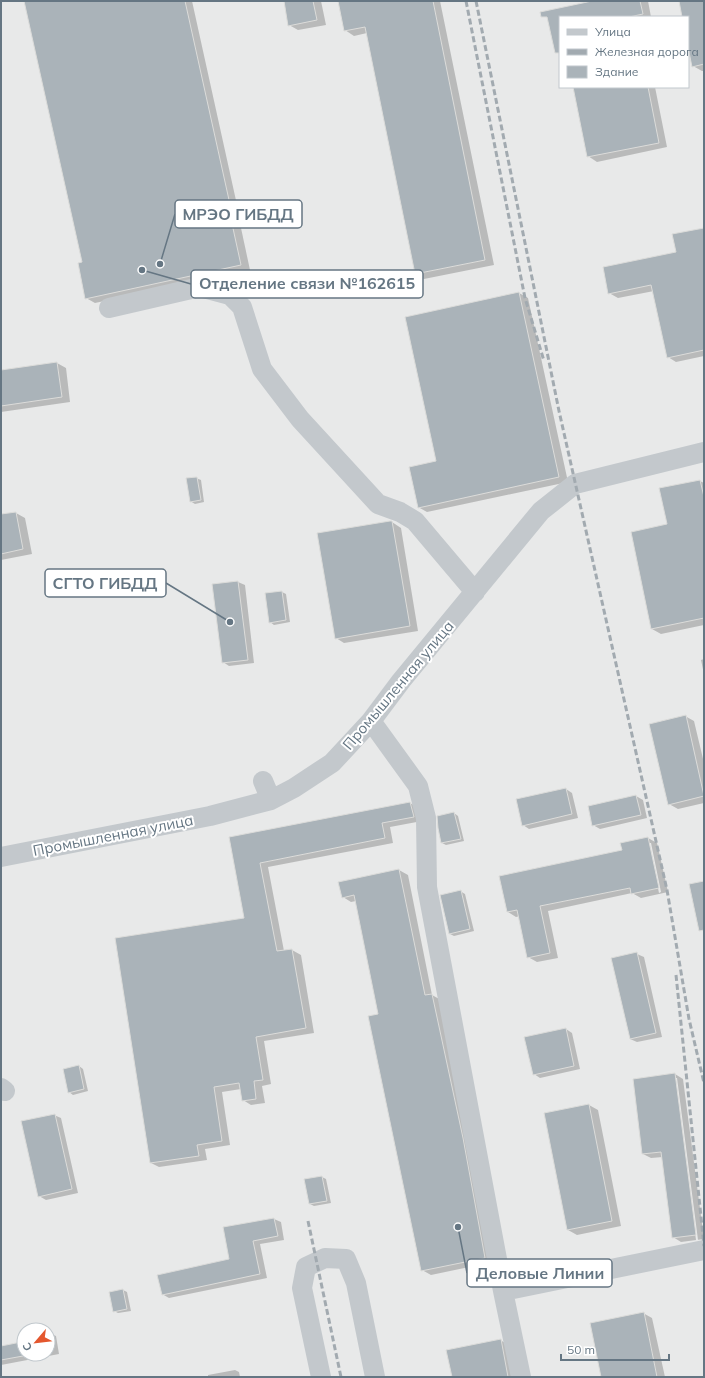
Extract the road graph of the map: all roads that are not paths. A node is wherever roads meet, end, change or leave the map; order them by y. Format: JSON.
{"nodes":[{"id":1,"x":109,"y":308,"type":"dead end"},
{"id":2,"x":704,"y":452,"type":"edge"},
{"id":3,"x":475,"y":592,"type":"junction"},
{"id":4,"x":371,"y":721,"type":"junction"},
{"id":5,"x":263,"y":781,"type":"dead end"},
{"id":6,"x":271,"y":800,"type":"junction"},
{"id":7,"x":1,"y":857,"type":"edge"},
{"id":8,"x":704,"y":1250,"type":"edge"},
{"id":9,"x":503,"y":1291,"type":"junction"},
{"id":10,"x":322,"y":1377,"type":"edge"},
{"id":11,"x":375,"y":1377,"type":"edge"},
{"id":12,"x":520,"y":1377,"type":"edge"}],
"edges":[{"from":1,"to":3,"type":"street"},
{"from":2,"to":3,"type":"street","name":"Промышленная улица"},
{"from":3,"to":4,"type":"street","name":"Промышленная улица"},
{"from":4,"to":6,"type":"street","name":"Промышленная улица"},
{"from":4,"to":9,"type":"street"},
{"from":5,"to":6,"type":"street"},
{"from":6,"to":7,"type":"street","name":"Промышленная улица"},
{"from":8,"to":9,"type":"street"},
{"from":9,"to":12,"type":"street"},
{"from":10,"to":11,"type":"street"}]}
